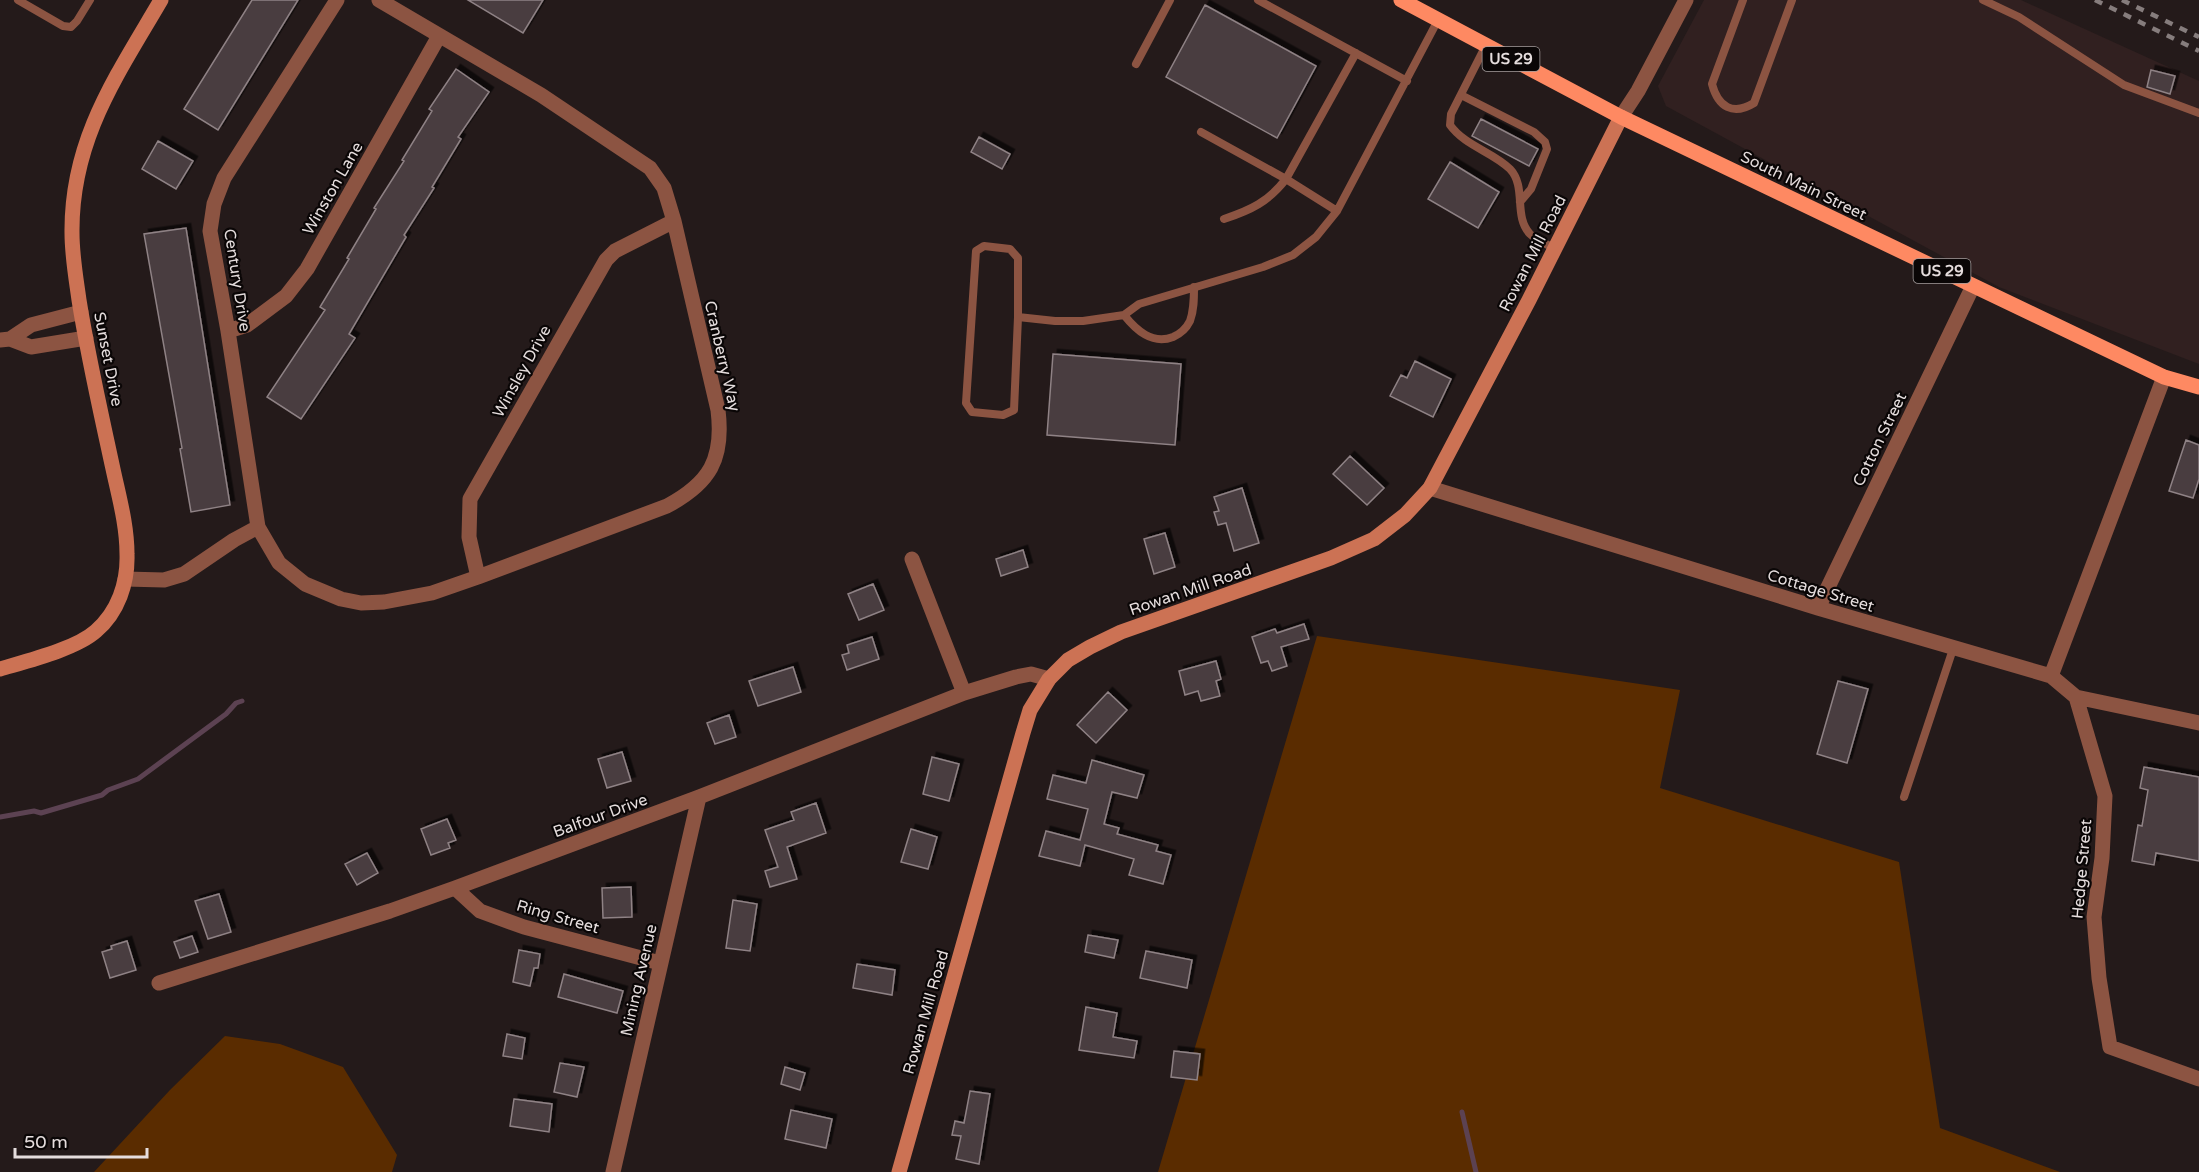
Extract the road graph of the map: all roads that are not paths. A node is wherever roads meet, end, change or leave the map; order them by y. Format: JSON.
{"nodes":[{"id":1,"x":18,"y":0,"type":"edge"},
{"id":2,"x":90,"y":0,"type":"edge"},
{"id":3,"x":161,"y":0,"type":"edge"},
{"id":4,"x":337,"y":0,"type":"edge"},
{"id":5,"x":379,"y":0,"type":"edge"},
{"id":6,"x":1170,"y":0,"type":"edge"},
{"id":7,"x":1258,"y":0,"type":"edge"},
{"id":8,"x":1401,"y":0,"type":"edge"},
{"id":9,"x":1686,"y":0,"type":"edge"},
{"id":10,"x":1743,"y":0,"type":"edge"},
{"id":11,"x":1792,"y":0,"type":"edge"},
{"id":12,"x":1983,"y":0,"type":"edge"},
{"id":13,"x":1438,"y":20,"type":"junction"},
{"id":14,"x":439,"y":36,"type":"junction"},
{"id":15,"x":1486,"y":45,"type":"junction"},
{"id":16,"x":1356,"y":53,"type":"junction"},
{"id":17,"x":1136,"y":64,"type":"dead end"},
{"id":18,"x":1407,"y":81,"type":"junction"},
{"id":19,"x":1461,"y":95,"type":"junction"},
{"id":20,"x":2199,"y":113,"type":"edge"},
{"id":21,"x":1621,"y":117,"type":"junction"},
{"id":22,"x":1201,"y":132,"type":"dead end"},
{"id":23,"x":1286,"y":179,"type":"junction"},
{"id":24,"x":1520,"y":202,"type":"junction"},
{"id":25,"x":1337,"y":211,"type":"junction"},
{"id":26,"x":1224,"y":219,"type":"dead end"},
{"id":27,"x":674,"y":221,"type":"junction"},
{"id":28,"x":1555,"y":249,"type":"junction"},
{"id":29,"x":1973,"y":286,"type":"junction"},
{"id":30,"x":1194,"y":288,"type":"junction"},
{"id":31,"x":81,"y":312,"type":"junction"},
{"id":32,"x":1124,"y":315,"type":"junction"},
{"id":33,"x":1018,"y":317,"type":"junction"},
{"id":34,"x":228,"y":331,"type":"junction"},
{"id":35,"x":86,"y":338,"type":"junction"},
{"id":36,"x":5,"y":339,"type":"edge"},
{"id":37,"x":2164,"y":377,"type":"junction"},
{"id":38,"x":2199,"y":387,"type":"edge"},
{"id":39,"x":1430,"y":488,"type":"junction"},
{"id":40,"x":258,"y":527,"type":"junction"},
{"id":41,"x":912,"y":559,"type":"dead end"},
{"id":42,"x":478,"y":578,"type":"junction"},
{"id":43,"x":125,"y":579,"type":"junction"},
{"id":44,"x":1818,"y":608,"type":"junction"},
{"id":45,"x":1953,"y":649,"type":"junction"},
{"id":46,"x":0,"y":669,"type":"edge"},
{"id":47,"x":2050,"y":676,"type":"junction"},
{"id":48,"x":1049,"y":680,"type":"junction"},
{"id":49,"x":964,"y":693,"type":"junction"},
{"id":50,"x":2076,"y":697,"type":"junction"},
{"id":51,"x":2199,"y":723,"type":"edge"},
{"id":52,"x":699,"y":797,"type":"junction"},
{"id":53,"x":1904,"y":797,"type":"dead end"},
{"id":54,"x":455,"y":888,"type":"junction"},
{"id":55,"x":660,"y":963,"type":"junction"},
{"id":56,"x":159,"y":983,"type":"dead end"},
{"id":57,"x":2199,"y":1079,"type":"edge"},
{"id":58,"x":613,"y":1172,"type":"edge"},
{"id":59,"x":899,"y":1172,"type":"edge"}],
"edges":[{"from":1,"to":2,"type":"lane"},
{"from":3,"to":31,"type":"street","name":"Sunset Drive"},
{"from":4,"to":34,"type":"street","name":"Century Drive"},
{"from":5,"to":14,"type":"street","name":"Cranberry Way"},
{"from":6,"to":17,"type":"lane"},
{"from":7,"to":16,"type":"lane"},
{"from":8,"to":13,"type":"main road","name":"South Main Street","number":"US 29"},
{"from":9,"to":21,"type":"street"},
{"from":10,"to":11,"type":"lane"},
{"from":12,"to":20,"type":"lane"},
{"from":13,"to":15,"type":"main road","name":"South Main Street","number":"US 29"},
{"from":13,"to":18,"type":"lane"},
{"from":14,"to":27,"type":"street","name":"Cranberry Way"},
{"from":14,"to":34,"type":"street","name":"Winston Lane"},
{"from":15,"to":19,"type":"lane"},
{"from":15,"to":21,"type":"main road","name":"South Main Street","number":"US 29"},
{"from":16,"to":18,"type":"lane"},
{"from":16,"to":23,"type":"lane"},
{"from":18,"to":25,"type":"lane"},
{"from":19,"to":24,"type":"lane"},
{"from":19,"to":24,"type":"lane"},
{"from":21,"to":28,"type":"street","name":"Rowan Mill Road"},
{"from":21,"to":29,"type":"main road","name":"South Main Street","number":"US 29"},
{"from":22,"to":23,"type":"lane"},
{"from":23,"to":25,"type":"lane"},
{"from":23,"to":26,"type":"lane"},
{"from":24,"to":28,"type":"lane"},
{"from":25,"to":30,"type":"lane"},
{"from":27,"to":42,"type":"street","name":"Winsley Drive"},
{"from":27,"to":42,"type":"street","name":"Cranberry Way"},
{"from":28,"to":39,"type":"street","name":"Rowan Mill Road"},
{"from":29,"to":37,"type":"main road","name":"South Main Street","number":"US 29"},
{"from":29,"to":44,"type":"street","name":"Cotton Street"},
{"from":30,"to":32,"type":"lane"},
{"from":30,"to":32,"type":"lane"},
{"from":31,"to":35,"type":"street","name":"Sunset Drive"},
{"from":31,"to":36,"type":"street"},
{"from":32,"to":33,"type":"lane"},
{"from":33,"to":33,"type":"lane"},
{"from":34,"to":40,"type":"street","name":"Century Drive"},
{"from":35,"to":36,"type":"street"},
{"from":35,"to":43,"type":"street","name":"Sunset Drive"},
{"from":37,"to":38,"type":"main road","name":"South Main Street","number":"US 29"},
{"from":37,"to":47,"type":"street"},
{"from":39,"to":44,"type":"street","name":"Cottage Street"},
{"from":39,"to":48,"type":"street","name":"Rowan Mill Road"},
{"from":40,"to":42,"type":"street","name":"Cranberry Way"},
{"from":40,"to":43,"type":"street"},
{"from":41,"to":49,"type":"street"},
{"from":43,"to":46,"type":"street","name":"Sunset Drive"},
{"from":44,"to":45,"type":"street","name":"Cottage Street"},
{"from":45,"to":47,"type":"street","name":"Cottage Street"},
{"from":45,"to":53,"type":"lane"},
{"from":47,"to":50,"type":"street","name":"Cottage Street"},
{"from":48,"to":49,"type":"street","name":"Balfour Drive"},
{"from":48,"to":59,"type":"street","name":"Rowan Mill Road"},
{"from":49,"to":52,"type":"street","name":"Balfour Drive"},
{"from":50,"to":51,"type":"street","name":"Cottage Street"},
{"from":50,"to":57,"type":"street","name":"Hedge Street"},
{"from":52,"to":54,"type":"street","name":"Balfour Drive"},
{"from":52,"to":55,"type":"street","name":"Mining Avenue"},
{"from":54,"to":55,"type":"street","name":"Ring Street"},
{"from":54,"to":56,"type":"street","name":"Balfour Drive"},
{"from":55,"to":58,"type":"street","name":"Mining Avenue"}]}
